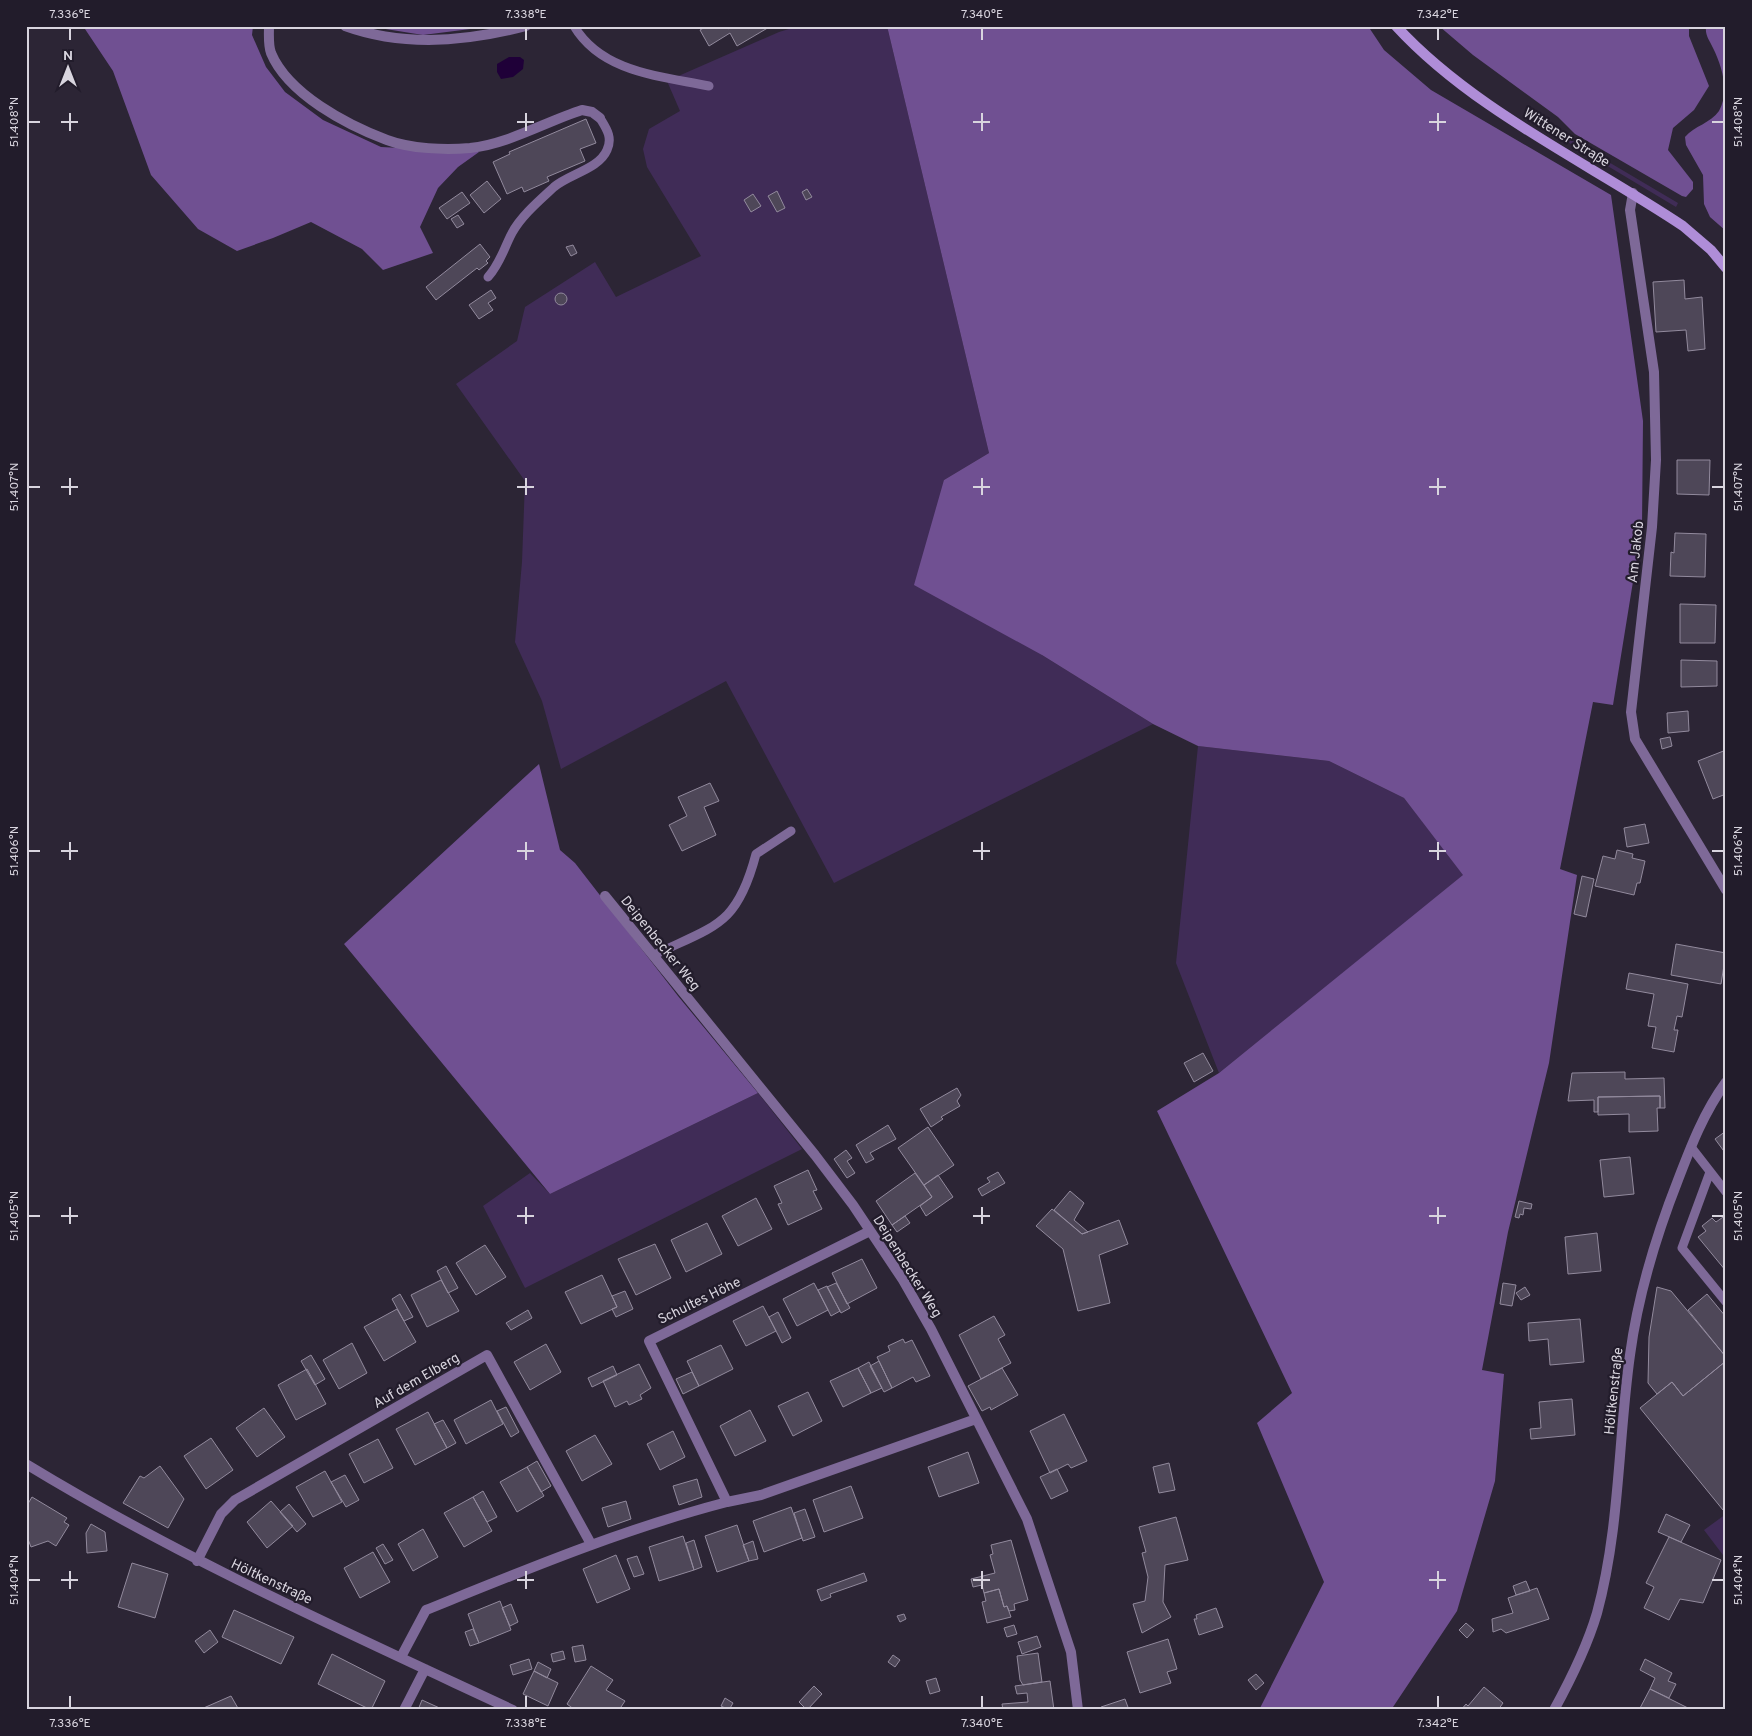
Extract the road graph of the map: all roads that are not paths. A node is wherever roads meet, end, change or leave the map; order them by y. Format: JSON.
{"nodes":[{"id":1,"x":269,"y":26,"type":"edge"},
{"id":2,"x":345,"y":26,"type":"edge"},
{"id":3,"x":526,"y":26,"type":"edge"},
{"id":4,"x":574,"y":26,"type":"edge"},
{"id":5,"x":1396,"y":26,"type":"edge"},
{"id":6,"x":709,"y":86,"type":"dead end"},
{"id":7,"x":600,"y":118,"type":"joint"},
{"id":8,"x":1633,"y":194,"type":"junction"},
{"id":9,"x":1726,"y":268,"type":"edge"},
{"id":10,"x":488,"y":277,"type":"dead end"},
{"id":11,"x":791,"y":831,"type":"dead end"},
{"id":12,"x":1726,"y":890,"type":"edge"},
{"id":13,"x":605,"y":896,"type":"dead end"},
{"id":14,"x":654,"y":955,"type":"junction"},
{"id":15,"x":1726,"y":1082,"type":"edge"},
{"id":16,"x":1691,"y":1147,"type":"junction"},
{"id":17,"x":1710,"y":1172,"type":"junction"},
{"id":18,"x":1726,"y":1192,"type":"edge"},
{"id":19,"x":870,"y":1231,"type":"junction"},
{"id":20,"x":1726,"y":1302,"type":"edge"},
{"id":21,"x":976,"y":1419,"type":"junction"},
{"id":22,"x":26,"y":1464,"type":"edge"},
{"id":23,"x":727,"y":1502,"type":"junction"},
{"id":24,"x":591,"y":1544,"type":"junction"},
{"id":25,"x":197,"y":1561,"type":"junction"},
{"id":26,"x":401,"y":1657,"type":"junction"},
{"id":27,"x":425,"y":1669,"type":"junction"},
{"id":28,"x":495,"y":1706,"type":"edge"},
{"id":29,"x":404,"y":1710,"type":"edge"},
{"id":30,"x":513,"y":1710,"type":"edge"},
{"id":31,"x":1078,"y":1710,"type":"edge"},
{"id":32,"x":1554,"y":1710,"type":"edge"}],
"edges":[{"from":1,"to":7,"type":"street"},
{"from":2,"to":3,"type":"street"},
{"from":4,"to":6,"type":"lane"},
{"from":5,"to":8,"type":"main road","name":"Wittener Straße"},
{"from":7,"to":10,"type":"lane"},
{"from":8,"to":9,"type":"main road","name":"Wittener Straße"},
{"from":8,"to":12,"type":"street","name":"Am Jakob"},
{"from":11,"to":14,"type":"lane"},
{"from":13,"to":14,"type":"street","name":"Deipenbecker Weg"},
{"from":14,"to":19,"type":"street","name":"Deipenbecker Weg"},
{"from":15,"to":16,"type":"street","name":"Höltkenstraße"},
{"from":16,"to":17,"type":"lane"},
{"from":16,"to":32,"type":"street","name":"Höltkenstraße"},
{"from":17,"to":18,"type":"lane"},
{"from":17,"to":20,"type":"lane"},
{"from":19,"to":21,"type":"street","name":"Deipenbecker Weg"},
{"from":19,"to":23,"type":"street","name":"Schultes Höhe"},
{"from":21,"to":23,"type":"street"},
{"from":21,"to":31,"type":"street","name":"Deipenbecker Weg"},
{"from":22,"to":25,"type":"street","name":"Höltkenstraße"},
{"from":23,"to":24,"type":"street"},
{"from":24,"to":25,"type":"street","name":"Auf dem Elberg"},
{"from":24,"to":26,"type":"street"},
{"from":25,"to":26,"type":"street","name":"Höltkenstraße"},
{"from":26,"to":27,"type":"street","name":"Höltkenstraße"},
{"from":27,"to":28,"type":"street","name":"Höltkenstraße"},
{"from":27,"to":29,"type":"street"},
{"from":28,"to":30,"type":"street","name":"Höltkenstraße"}]}
